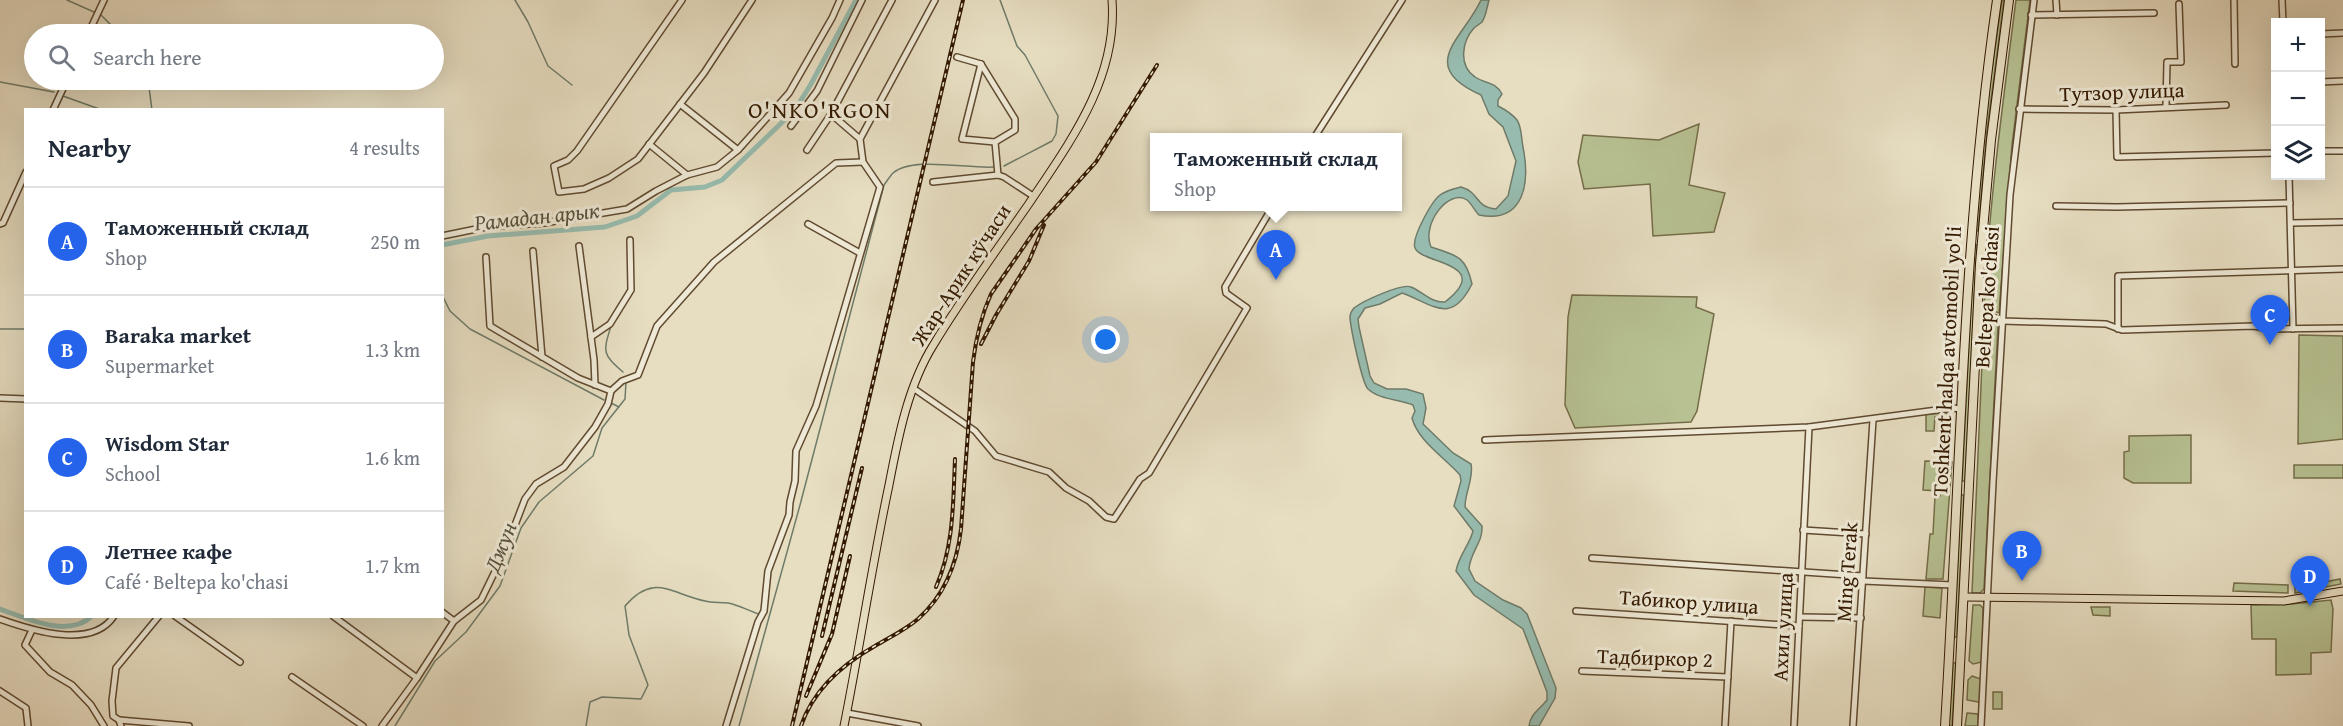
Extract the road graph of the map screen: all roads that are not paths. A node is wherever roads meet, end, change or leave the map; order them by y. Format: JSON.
{"nodes":[{"id":1,"x":104,"y":0,"type":"edge"},
{"id":2,"x":682,"y":0,"type":"edge"},
{"id":3,"x":752,"y":0,"type":"edge"},
{"id":4,"x":840,"y":0,"type":"edge"},
{"id":5,"x":862,"y":0,"type":"edge"},
{"id":6,"x":892,"y":0,"type":"edge"},
{"id":7,"x":935,"y":0,"type":"edge"},
{"id":8,"x":1112,"y":0,"type":"edge"},
{"id":9,"x":1402,"y":0,"type":"edge"},
{"id":10,"x":1997,"y":0,"type":"edge"},
{"id":11,"x":2009,"y":0,"type":"edge"},
{"id":12,"x":2034,"y":0,"type":"edge"},
{"id":13,"x":2056,"y":0,"type":"edge"},
{"id":14,"x":2234,"y":0,"type":"edge"},
{"id":15,"x":2282,"y":0,"type":"edge"},
{"id":16,"x":2179,"y":4,"type":"dead end"},
{"id":17,"x":2154,"y":13,"type":"dead end"},
{"id":18,"x":2031,"y":15,"type":"junction"},
{"id":19,"x":2057,"y":15,"type":"junction"},
{"id":20,"x":2283,"y":18,"type":"edge"},
{"id":21,"x":93,"y":24,"type":"edge"},
{"id":22,"x":2343,"y":33,"type":"edge"},
{"id":23,"x":2325,"y":34,"type":"edge"},
{"id":24,"x":957,"y":57,"type":"dead end"},
{"id":25,"x":981,"y":64,"type":"junction"},
{"id":26,"x":2235,"y":64,"type":"dead end"},
{"id":27,"x":2343,"y":81,"type":"edge"},
{"id":28,"x":2325,"y":82,"type":"edge"},
{"id":29,"x":62,"y":90,"type":"edge"},
{"id":30,"x":680,"y":104,"type":"junction"},
{"id":31,"x":2226,"y":105,"type":"dead end"},
{"id":32,"x":2166,"y":106,"type":"junction"},
{"id":33,"x":54,"y":108,"type":"edge"},
{"id":34,"x":2019,"y":109,"type":"junction"},
{"id":35,"x":2116,"y":110,"type":"junction"},
{"id":36,"x":831,"y":114,"type":"junction"},
{"id":37,"x":791,"y":126,"type":"dead end"},
{"id":38,"x":1317,"y":133,"type":"edge"},
{"id":39,"x":860,"y":139,"type":"junction"},
{"id":40,"x":995,"y":142,"type":"junction"},
{"id":41,"x":649,"y":144,"type":"junction"},
{"id":42,"x":738,"y":150,"type":"junction"},
{"id":43,"x":807,"y":150,"type":"dead end"},
{"id":44,"x":2343,"y":151,"type":"edge"},
{"id":45,"x":2325,"y":152,"type":"edge"},
{"id":46,"x":2271,"y":153,"type":"edge"},
{"id":47,"x":863,"y":162,"type":"junction"},
{"id":48,"x":998,"y":175,"type":"junction"},
{"id":49,"x":24,"y":176,"type":"edge"},
{"id":50,"x":687,"y":176,"type":"junction"},
{"id":51,"x":2289,"y":180,"type":"edge"},
{"id":52,"x":933,"y":182,"type":"dead end"},
{"id":53,"x":1033,"y":196,"type":"junction"},
{"id":54,"x":2290,"y":203,"type":"junction"},
{"id":55,"x":2056,"y":206,"type":"dead end"},
{"id":56,"x":1271,"y":211,"type":"edge"},
{"id":57,"x":2343,"y":222,"type":"edge"},
{"id":58,"x":2291,"y":223,"type":"junction"},
{"id":59,"x":0,"y":224,"type":"edge"},
{"id":60,"x":808,"y":224,"type":"dead end"},
{"id":61,"x":444,"y":236,"type":"edge"},
{"id":62,"x":630,"y":240,"type":"dead end"},
{"id":63,"x":1971,"y":240,"type":"junction"},
{"id":64,"x":1982,"y":241,"type":"junction"},
{"id":65,"x":579,"y":246,"type":"dead end"},
{"id":66,"x":533,"y":251,"type":"dead end"},
{"id":67,"x":860,"y":253,"type":"junction"},
{"id":68,"x":486,"y":257,"type":"dead end"},
{"id":69,"x":2343,"y":269,"type":"edge"},
{"id":70,"x":2292,"y":270,"type":"junction"},
{"id":71,"x":1979,"y":311,"type":"junction"},
{"id":72,"x":2002,"y":321,"type":"junction"},
{"id":73,"x":2343,"y":328,"type":"edge"},
{"id":74,"x":2118,"y":329,"type":"junction"},
{"id":75,"x":2293,"y":329,"type":"junction"},
{"id":76,"x":591,"y":337,"type":"junction"},
{"id":77,"x":542,"y":357,"type":"junction"},
{"id":78,"x":596,"y":385,"type":"junction"},
{"id":79,"x":914,"y":388,"type":"junction"},
{"id":80,"x":611,"y":391,"type":"junction"},
{"id":81,"x":0,"y":398,"type":"edge"},
{"id":82,"x":24,"y":399,"type":"edge"},
{"id":83,"x":1962,"y":409,"type":"junction"},
{"id":84,"x":1873,"y":420,"type":"junction"},
{"id":85,"x":1809,"y":427,"type":"junction"},
{"id":86,"x":1485,"y":440,"type":"dead end"},
{"id":87,"x":1958,"y":488,"type":"junction"},
{"id":88,"x":1970,"y":489,"type":"junction"},
{"id":89,"x":1803,"y":530,"type":"junction"},
{"id":90,"x":1866,"y":534,"type":"junction"},
{"id":91,"x":1592,"y":558,"type":"dead end"},
{"id":92,"x":1802,"y":572,"type":"junction"},
{"id":93,"x":1863,"y":578,"type":"junction"},
{"id":94,"x":1953,"y":585,"type":"junction"},
{"id":95,"x":2343,"y":591,"type":"edge"},
{"id":96,"x":1965,"y":597,"type":"junction"},
{"id":97,"x":1987,"y":598,"type":"junction"},
{"id":98,"x":1576,"y":611,"type":"dead end"},
{"id":99,"x":444,"y":614,"type":"edge"},
{"id":100,"x":1800,"y":617,"type":"junction"},
{"id":101,"x":113,"y":618,"type":"edge"},
{"id":102,"x":157,"y":618,"type":"edge"},
{"id":103,"x":178,"y":618,"type":"edge"},
{"id":104,"x":336,"y":618,"type":"edge"},
{"id":105,"x":1861,"y":618,"type":"junction"},
{"id":106,"x":0,"y":619,"type":"edge"},
{"id":107,"x":454,"y":621,"type":"junction"},
{"id":108,"x":1731,"y":621,"type":"junction"},
{"id":109,"x":1799,"y":626,"type":"junction"},
{"id":110,"x":32,"y":630,"type":"junction"},
{"id":111,"x":1949,"y":655,"type":"junction"},
{"id":112,"x":1962,"y":656,"type":"junction"},
{"id":113,"x":240,"y":662,"type":"dead end"},
{"id":114,"x":1582,"y":671,"type":"dead end"},
{"id":115,"x":292,"y":677,"type":"dead end"},
{"id":116,"x":1728,"y":677,"type":"junction"},
{"id":117,"x":417,"y":678,"type":"junction"},
{"id":118,"x":0,"y":691,"type":"edge"},
{"id":119,"x":847,"y":713,"type":"junction"},
{"id":120,"x":120,"y":723,"type":"edge"},
{"id":121,"x":28,"y":726,"type":"edge"},
{"id":122,"x":104,"y":726,"type":"edge"},
{"id":123,"x":189,"y":726,"type":"edge"},
{"id":124,"x":363,"y":726,"type":"edge"},
{"id":125,"x":382,"y":726,"type":"edge"},
{"id":126,"x":726,"y":726,"type":"edge"},
{"id":127,"x":844,"y":726,"type":"edge"},
{"id":128,"x":918,"y":726,"type":"edge"},
{"id":129,"x":1725,"y":726,"type":"edge"},
{"id":130,"x":1794,"y":726,"type":"edge"},
{"id":131,"x":1853,"y":726,"type":"edge"},
{"id":132,"x":1945,"y":726,"type":"edge"},
{"id":133,"x":1957,"y":726,"type":"edge"},
{"id":134,"x":1981,"y":726,"type":"edge"}],
"edges":[{"from":1,"to":21,"type":"street"},
{"from":2,"to":41,"type":"street"},
{"from":3,"to":30,"type":"street"},
{"from":4,"to":42,"type":"street"},
{"from":5,"to":37,"type":"street"},
{"from":6,"to":36,"type":"street"},
{"from":7,"to":39,"type":"street"},
{"from":8,"to":53,"type":"main road","name":"Жар-Арик кўчаси"},
{"from":9,"to":38,"type":"street"},
{"from":10,"to":63,"type":"highway","name":"Toshkent halqa avtomobil yo'li"},
{"from":11,"to":64,"type":"highway","name":"Toshkent halqa avtomobil yo'li"},
{"from":12,"to":18,"type":"street","name":"Beltepa ko'chasi"},
{"from":13,"to":19,"type":"street"},
{"from":14,"to":26,"type":"street"},
{"from":15,"to":20,"type":"street"},
{"from":16,"to":32,"type":"street"},
{"from":17,"to":19,"type":"street"},
{"from":18,"to":19,"type":"street"},
{"from":18,"to":34,"type":"street","name":"Beltepa ko'chasi"},
{"from":22,"to":23,"type":"street"},
{"from":24,"to":25,"type":"street"},
{"from":25,"to":40,"type":"street"},
{"from":25,"to":40,"type":"street"},
{"from":27,"to":28,"type":"street"},
{"from":29,"to":33,"type":"street"},
{"from":30,"to":41,"type":"street"},
{"from":30,"to":42,"type":"street"},
{"from":31,"to":32,"type":"street","name":"Тутзор улица"},
{"from":32,"to":35,"type":"street","name":"Тутзор улица"},
{"from":34,"to":35,"type":"street","name":"Тутзор улица"},
{"from":34,"to":72,"type":"street","name":"Beltepa ko'chasi"},
{"from":35,"to":46,"type":"street"},
{"from":36,"to":39,"type":"street"},
{"from":36,"to":43,"type":"street"},
{"from":39,"to":47,"type":"street"},
{"from":40,"to":48,"type":"street"},
{"from":41,"to":50,"type":"street"},
{"from":42,"to":50,"type":"street"},
{"from":44,"to":45,"type":"street"},
{"from":47,"to":67,"type":"street"},
{"from":47,"to":80,"type":"street"},
{"from":48,"to":52,"type":"street"},
{"from":48,"to":53,"type":"street"},
{"from":49,"to":59,"type":"street"},
{"from":50,"to":61,"type":"street"},
{"from":51,"to":54,"type":"street"},
{"from":53,"to":79,"type":"main road","name":"Жар-Арик кўчаси"},
{"from":54,"to":55,"type":"street"},
{"from":54,"to":58,"type":"street"},
{"from":56,"to":79,"type":"street"},
{"from":57,"to":58,"type":"street"},
{"from":58,"to":70,"type":"street"},
{"from":60,"to":67,"type":"street"},
{"from":62,"to":76,"type":"street"},
{"from":63,"to":64,"type":"highway"},
{"from":63,"to":83,"type":"highway","name":"Toshkent halqa avtomobil yo'li"},
{"from":64,"to":71,"type":"highway","name":"Toshkent halqa avtomobil yo'li"},
{"from":65,"to":76,"type":"street"},
{"from":66,"to":77,"type":"street"},
{"from":67,"to":126,"type":"street"},
{"from":68,"to":77,"type":"street"},
{"from":69,"to":70,"type":"street"},
{"from":70,"to":74,"type":"street"},
{"from":70,"to":75,"type":"street"},
{"from":71,"to":72,"type":"street"},
{"from":71,"to":88,"type":"highway","name":"Toshkent halqa avtomobil yo'li"},
{"from":72,"to":74,"type":"street"},
{"from":72,"to":97,"type":"street","name":"Beltepa ko'chasi"},
{"from":73,"to":75,"type":"street"},
{"from":74,"to":75,"type":"street"},
{"from":76,"to":78,"type":"street"},
{"from":77,"to":78,"type":"street"},
{"from":78,"to":80,"type":"street"},
{"from":79,"to":119,"type":"main road","name":"Жар-Арик кўчаси"},
{"from":80,"to":107,"type":"street"},
{"from":81,"to":82,"type":"street"},
{"from":83,"to":84,"type":"street"},
{"from":83,"to":87,"type":"highway","name":"Toshkent halqa avtomobil yo'li"},
{"from":84,"to":85,"type":"street"},
{"from":84,"to":90,"type":"street","name":"Ming Terak"},
{"from":85,"to":86,"type":"street"},
{"from":85,"to":89,"type":"street","name":"Ахил улица"},
{"from":87,"to":88,"type":"highway"},
{"from":87,"to":94,"type":"highway","name":"Toshkent halqa avtomobil yo'li"},
{"from":88,"to":96,"type":"highway","name":"Toshkent halqa avtomobil yo'li"},
{"from":89,"to":90,"type":"street"},
{"from":89,"to":92,"type":"street","name":"Ахил улица"},
{"from":90,"to":93,"type":"street","name":"Ming Terak"},
{"from":91,"to":92,"type":"street"},
{"from":92,"to":93,"type":"street"},
{"from":92,"to":100,"type":"street","name":"Ахил улица"},
{"from":93,"to":94,"type":"street"},
{"from":93,"to":105,"type":"street","name":"Ming Terak"},
{"from":94,"to":111,"type":"highway","name":"Toshkent halqa avtomobil yo'li"},
{"from":95,"to":97,"type":"main road"},
{"from":96,"to":97,"type":"main road"},
{"from":96,"to":112,"type":"highway","name":"Toshkent halqa avtomobil yo'li"},
{"from":97,"to":134,"type":"street","name":"Beltepa ko'chasi"},
{"from":98,"to":108,"type":"street","name":"Табикор улица"},
{"from":99,"to":107,"type":"street"},
{"from":100,"to":105,"type":"street"},
{"from":100,"to":109,"type":"street","name":"Ахил улица"},
{"from":101,"to":110,"type":"street"},
{"from":102,"to":120,"type":"street"},
{"from":103,"to":113,"type":"street"},
{"from":104,"to":117,"type":"street"},
{"from":105,"to":131,"type":"street","name":"Ming Terak"},
{"from":106,"to":110,"type":"street"},
{"from":107,"to":117,"type":"street"},
{"from":108,"to":109,"type":"street","name":"Табикор улица"},
{"from":108,"to":116,"type":"street"},
{"from":109,"to":130,"type":"street","name":"Ахил улица"},
{"from":110,"to":122,"type":"street"},
{"from":111,"to":112,"type":"highway"},
{"from":111,"to":132,"type":"highway","name":"Toshkent halqa avtomobil yo'li"},
{"from":112,"to":133,"type":"highway","name":"Toshkent halqa avtomobil yo'li"},
{"from":114,"to":116,"type":"street","name":"Тадбиркор 2"},
{"from":115,"to":124,"type":"street"},
{"from":116,"to":129,"type":"street"},
{"from":117,"to":125,"type":"street"},
{"from":118,"to":121,"type":"street"},
{"from":119,"to":127,"type":"main road","name":"Жар-Арик кўчаси"},
{"from":119,"to":128,"type":"street"},
{"from":120,"to":123,"type":"street"}]}
